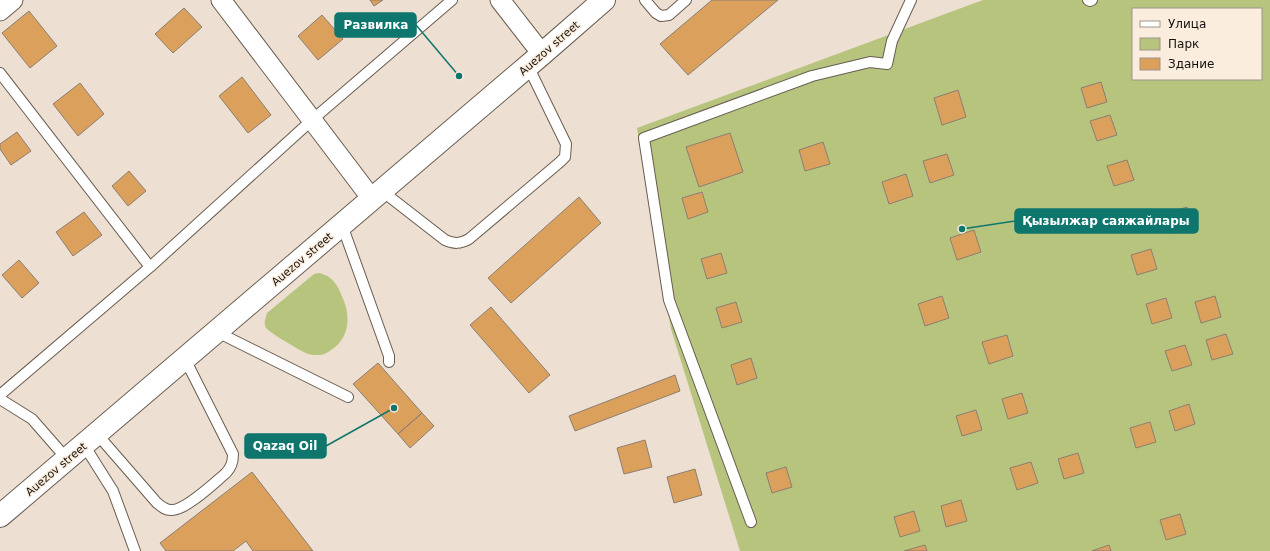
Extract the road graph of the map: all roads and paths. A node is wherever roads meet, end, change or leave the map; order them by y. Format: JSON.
{"nodes":[{"id":1,"x":13,"y":0,"type":"edge"},
{"id":2,"x":221,"y":0,"type":"edge"},
{"id":3,"x":452,"y":0,"type":"edge"},
{"id":4,"x":500,"y":0,"type":"edge"},
{"id":5,"x":604,"y":0,"type":"edge"},
{"id":6,"x":645,"y":0,"type":"edge"},
{"id":7,"x":686,"y":0,"type":"edge"},
{"id":8,"x":910,"y":0,"type":"edge"},
{"id":9,"x":1088,"y":0,"type":"edge"},
{"id":10,"x":1092,"y":0,"type":"edge"},
{"id":11,"x":0,"y":11,"type":"edge"},
{"id":12,"x":535,"y":60,"type":"junction"},
{"id":13,"x":0,"y":73,"type":"edge"},
{"id":14,"x":312,"y":120,"type":"junction"},
{"id":15,"x":377,"y":195,"type":"junction"},
{"id":16,"x":342,"y":225,"type":"junction"},
{"id":17,"x":150,"y":267,"type":"junction"},
{"id":18,"x":217,"y":332,"type":"junction"},
{"id":19,"x":185,"y":359,"type":"junction"},
{"id":20,"x":389,"y":362,"type":"dead end"},
{"id":21,"x":0,"y":395,"type":"edge"},
{"id":22,"x":348,"y":397,"type":"dead end"},
{"id":23,"x":0,"y":398,"type":"edge"},
{"id":24,"x":91,"y":439,"type":"junction"},
{"id":25,"x":67,"y":459,"type":"junction"},
{"id":26,"x":0,"y":516,"type":"edge"},
{"id":27,"x":751,"y":522,"type":"dead end"},
{"id":28,"x":135,"y":551,"type":"edge"}],
"edges":[{"from":1,"to":11,"type":"street"},
{"from":2,"to":14,"type":"street"},
{"from":3,"to":14,"type":"lane"},
{"from":4,"to":12,"type":"street"},
{"from":5,"to":12,"type":"main road","name":"Auezov street"},
{"from":6,"to":7,"type":"lane"},
{"from":8,"to":27,"type":"lane"},
{"from":9,"to":10,"type":"lane"},
{"from":12,"to":15,"type":"main road","name":"Auezov street"},
{"from":12,"to":15,"type":"lane"},
{"from":13,"to":17,"type":"lane"},
{"from":14,"to":15,"type":"street"},
{"from":14,"to":17,"type":"lane"},
{"from":15,"to":16,"type":"main road","name":"Auezov street"},
{"from":16,"to":18,"type":"main road","name":"Auezov street"},
{"from":16,"to":20,"type":"lane"},
{"from":17,"to":21,"type":"lane"},
{"from":18,"to":19,"type":"main road","name":"Auezov street"},
{"from":18,"to":22,"type":"lane"},
{"from":19,"to":24,"type":"main road","name":"Auezov street"},
{"from":19,"to":24,"type":"lane"},
{"from":23,"to":25,"type":"lane"},
{"from":24,"to":25,"type":"main road","name":"Auezov street"},
{"from":24,"to":28,"type":"lane"},
{"from":25,"to":26,"type":"main road","name":"Auezov street"}]}
